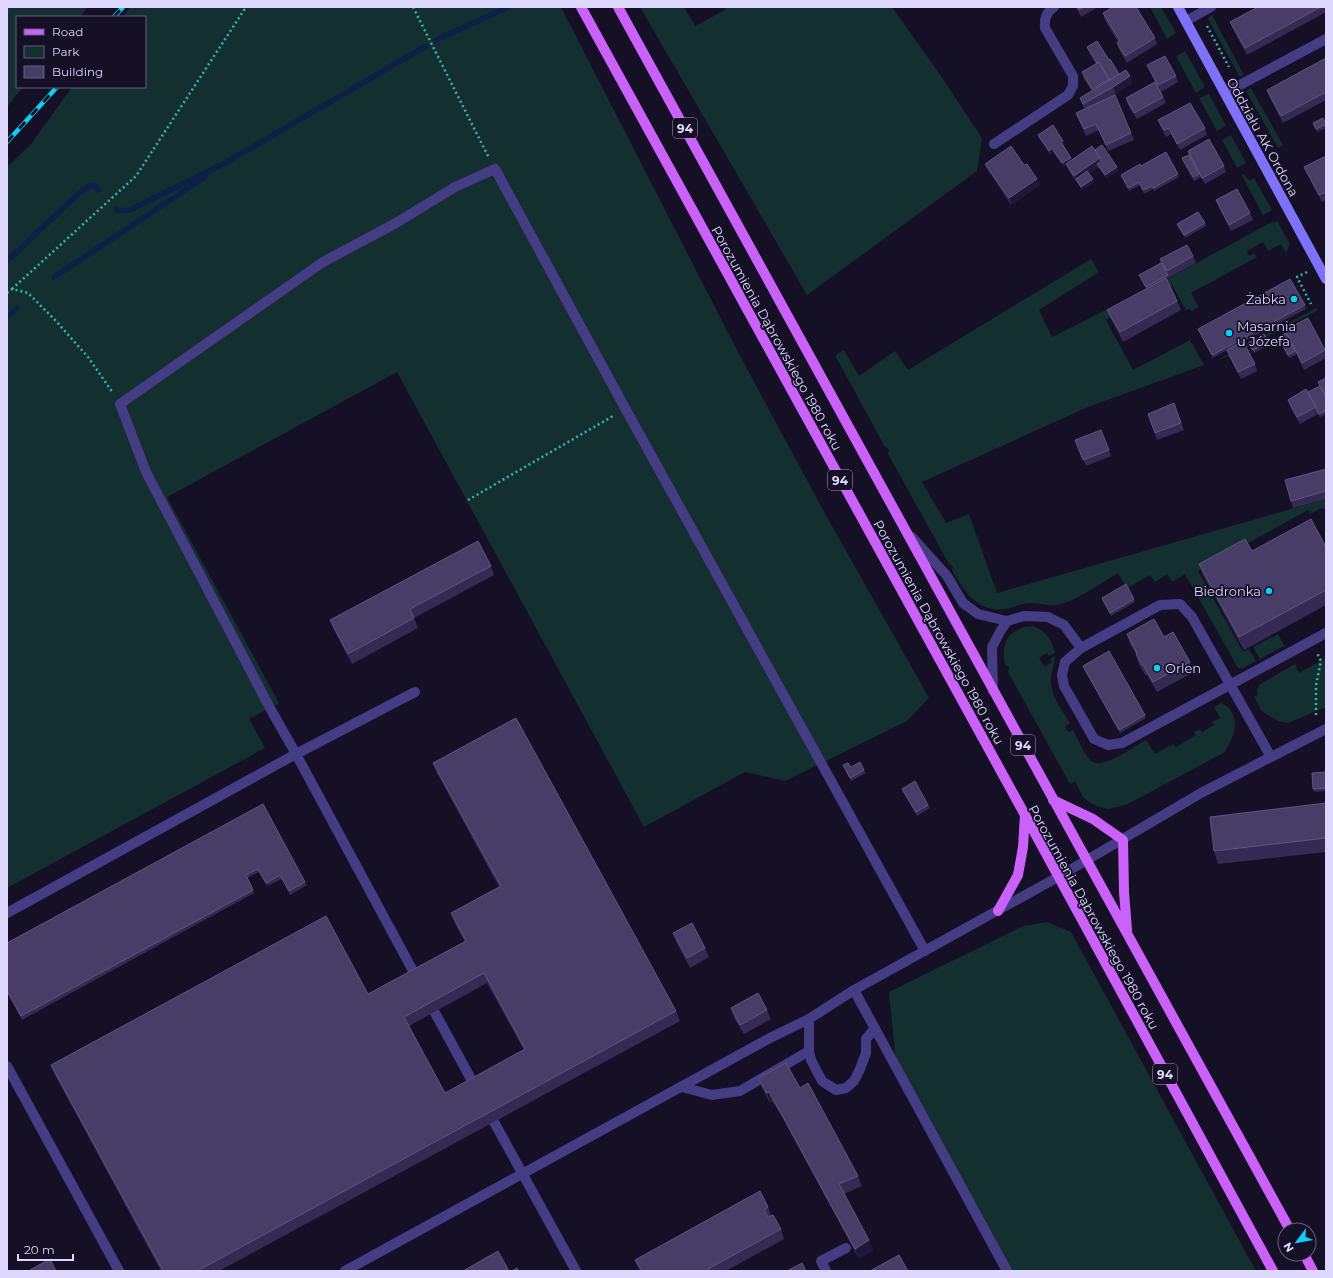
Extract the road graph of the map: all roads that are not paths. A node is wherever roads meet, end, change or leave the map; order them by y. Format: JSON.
{"nodes":[{"id":1,"x":581,"y":7,"type":"edge"},
{"id":2,"x":618,"y":7,"type":"edge"},
{"id":3,"x":1054,"y":7,"type":"edge"},
{"id":4,"x":1178,"y":7,"type":"edge"},
{"id":5,"x":1211,"y":7,"type":"edge"},
{"id":6,"x":1186,"y":22,"type":"junction"},
{"id":7,"x":1326,"y":39,"type":"edge"},
{"id":8,"x":1225,"y":93,"type":"junction"},
{"id":9,"x":994,"y":144,"type":"dead end"},
{"id":10,"x":1326,"y":279,"type":"edge"},
{"id":11,"x":908,"y":533,"type":"junction"},
{"id":12,"x":1007,"y":621,"type":"junction"},
{"id":13,"x":1326,"y":633,"type":"edge"},
{"id":14,"x":1081,"y":648,"type":"junction"},
{"id":15,"x":1230,"y":684,"type":"junction"},
{"id":16,"x":993,"y":691,"type":"junction"},
{"id":17,"x":415,"y":692,"type":"dead end"},
{"id":18,"x":1326,"y":730,"type":"edge"},
{"id":19,"x":296,"y":754,"type":"junction"},
{"id":20,"x":1271,"y":756,"type":"junction"},
{"id":21,"x":1053,"y":800,"type":"junction"},
{"id":22,"x":1024,"y":815,"type":"junction"},
{"id":23,"x":1123,"y":840,"type":"junction"},
{"id":24,"x":1087,"y":861,"type":"junction"},
{"id":25,"x":1058,"y":877,"type":"junction"},
{"id":26,"x":998,"y":911,"type":"junction"},
{"id":27,"x":7,"y":913,"type":"edge"},
{"id":28,"x":1128,"y":934,"type":"junction"},
{"id":29,"x":925,"y":951,"type":"junction"},
{"id":30,"x":854,"y":990,"type":"junction"},
{"id":31,"x":809,"y":1019,"type":"junction"},
{"id":32,"x":875,"y":1028,"type":"junction"},
{"id":33,"x":809,"y":1051,"type":"junction"},
{"id":34,"x":7,"y":1066,"type":"edge"},
{"id":35,"x":682,"y":1087,"type":"junction"},
{"id":36,"x":522,"y":1174,"type":"junction"},
{"id":37,"x":1286,"y":1222,"type":"edge"},
{"id":38,"x":846,"y":1248,"type":"edge"},
{"id":39,"x":1308,"y":1262,"type":"edge"},
{"id":40,"x":119,"y":1271,"type":"edge"},
{"id":41,"x":345,"y":1271,"type":"edge"},
{"id":42,"x":576,"y":1271,"type":"edge"},
{"id":43,"x":826,"y":1271,"type":"edge"},
{"id":44,"x":1006,"y":1271,"type":"edge"},
{"id":45,"x":1273,"y":1271,"type":"edge"},
{"id":46,"x":1313,"y":1271,"type":"edge"}],
"edges":[{"from":1,"to":22,"type":"main road","name":"Porozumienia Dąbrowskiego 1980 roku","number":"94"},
{"from":2,"to":11,"type":"main road","name":"Porozumienia Dąbrowskiego 1980 roku","number":"94"},
{"from":3,"to":9,"type":"street"},
{"from":4,"to":6,"type":"street","name":"Oddziału AK Ordona"},
{"from":5,"to":6,"type":"street"},
{"from":6,"to":8,"type":"street","name":"Oddziału AK Ordona"},
{"from":7,"to":8,"type":"street"},
{"from":8,"to":10,"type":"street","name":"Oddziału AK Ordona"},
{"from":11,"to":12,"type":"street"},
{"from":11,"to":16,"type":"main road","name":"Porozumienia Dąbrowskiego 1980 roku","number":"94"},
{"from":12,"to":14,"type":"street"},
{"from":12,"to":16,"type":"street"},
{"from":13,"to":15,"type":"street"},
{"from":14,"to":15,"type":"street"},
{"from":14,"to":15,"type":"street"},
{"from":15,"to":20,"type":"street"},
{"from":16,"to":21,"type":"main road","name":"Porozumienia Dąbrowskiego 1980 roku","number":"94"},
{"from":17,"to":19,"type":"street"},
{"from":18,"to":20,"type":"street"},
{"from":19,"to":27,"type":"street"},
{"from":19,"to":29,"type":"street"},
{"from":19,"to":36,"type":"street"},
{"from":20,"to":23,"type":"street"},
{"from":21,"to":23,"type":"main road"},
{"from":21,"to":24,"type":"main road","name":"Porozumienia Dąbrowskiego 1980 roku","number":"94"},
{"from":22,"to":25,"type":"main road","name":"Porozumienia Dąbrowskiego 1980 roku","number":"94"},
{"from":22,"to":26,"type":"main road"},
{"from":23,"to":24,"type":"street"},
{"from":23,"to":28,"type":"main road"},
{"from":24,"to":25,"type":"street"},
{"from":24,"to":28,"type":"main road","name":"Porozumienia Dąbrowskiego 1980 roku","number":"94"},
{"from":25,"to":26,"type":"street"},
{"from":25,"to":45,"type":"main road","name":"Porozumienia Dąbrowskiego 1980 roku","number":"94"},
{"from":26,"to":29,"type":"street"},
{"from":28,"to":37,"type":"main road","name":"Porozumienia Dąbrowskiego 1980 roku","number":"94"},
{"from":29,"to":30,"type":"street"},
{"from":30,"to":31,"type":"street"},
{"from":30,"to":32,"type":"street"},
{"from":31,"to":33,"type":"street"},
{"from":31,"to":35,"type":"street"},
{"from":32,"to":33,"type":"street"},
{"from":32,"to":44,"type":"street"},
{"from":33,"to":35,"type":"street"},
{"from":34,"to":40,"type":"street"},
{"from":35,"to":36,"type":"street"},
{"from":36,"to":41,"type":"street"},
{"from":36,"to":42,"type":"street"},
{"from":38,"to":43,"type":"street"},
{"from":39,"to":46,"type":"main road"}]}
